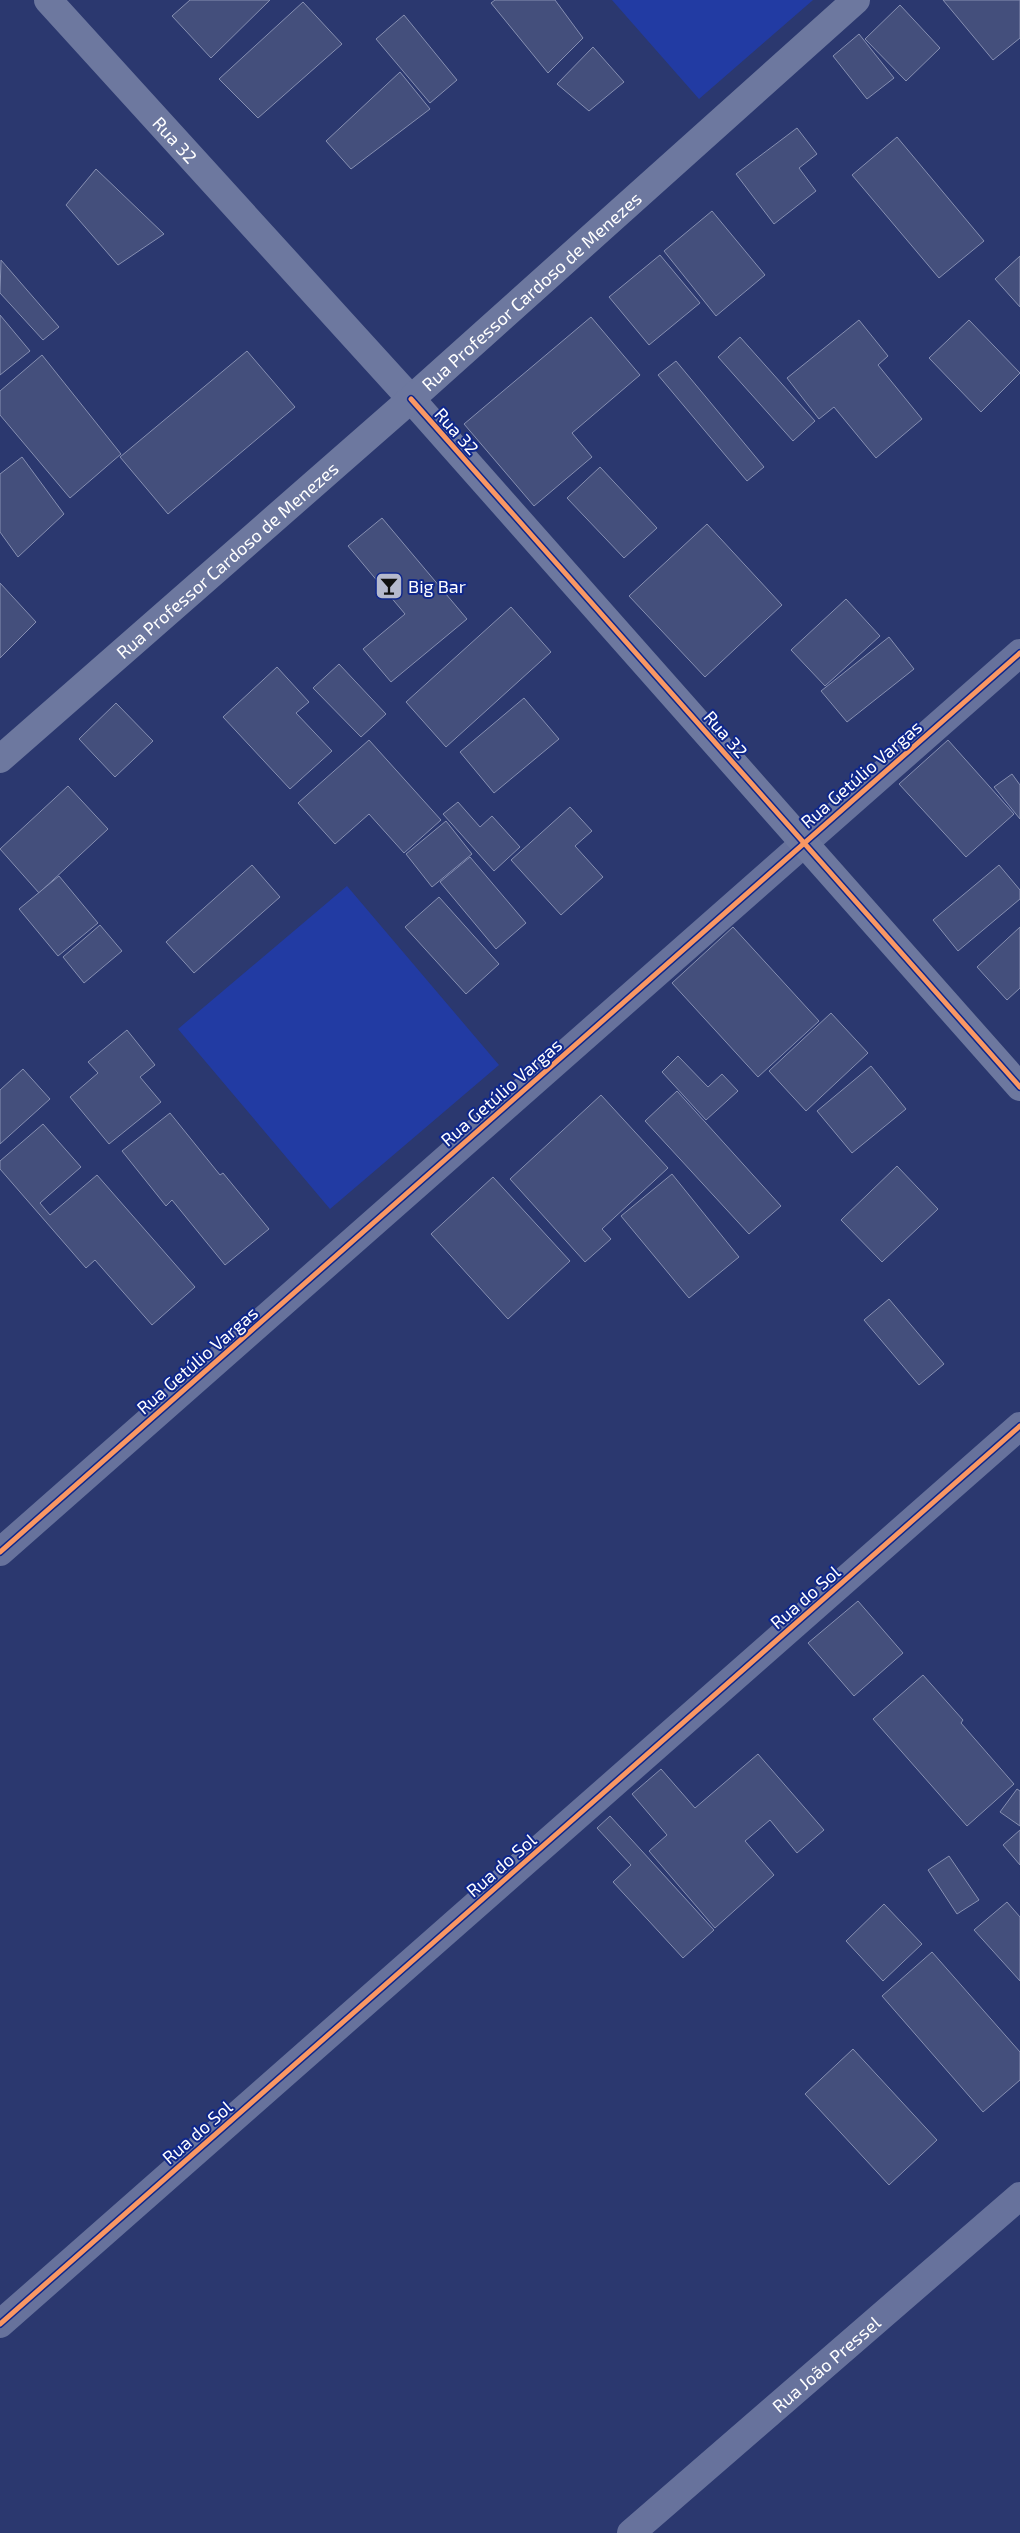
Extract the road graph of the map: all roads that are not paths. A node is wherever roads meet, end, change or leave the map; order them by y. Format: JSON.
{"nodes":[{"id":1,"x":48,"y":0,"type":"edge"},
{"id":2,"x":856,"y":0,"type":"edge"},
{"id":3,"x":411,"y":399,"type":"junction"},
{"id":4,"x":1020,"y":653,"type":"edge"},
{"id":5,"x":0,"y":759,"type":"edge"},
{"id":6,"x":804,"y":843,"type":"junction"},
{"id":7,"x":1020,"y":1087,"type":"edge"},
{"id":8,"x":1020,"y":1426,"type":"edge"},
{"id":9,"x":0,"y":1552,"type":"edge"},
{"id":10,"x":1020,"y":2196,"type":"edge"},
{"id":11,"x":0,"y":2324,"type":"edge"},
{"id":12,"x":630,"y":2533,"type":"edge"}],
"edges":[{"from":1,"to":3,"type":"main road","name":"Rua 32"},
{"from":2,"to":3,"type":"main road","name":"Rua Professor Cardoso de Menezes"},
{"from":3,"to":5,"type":"main road","name":"Rua Professor Cardoso de Menezes"},
{"from":3,"to":6,"type":"main road","name":"Rua 32"},
{"from":4,"to":6,"type":"street","name":"Rua Getúlio Vargas"},
{"from":6,"to":7,"type":"main road","name":"Rua 32"},
{"from":6,"to":9,"type":"street","name":"Rua Getúlio Vargas"},
{"from":8,"to":11,"type":"street","name":"Rua do Sol"},
{"from":10,"to":12,"type":"street","name":"Rua João Pressel"}]}
